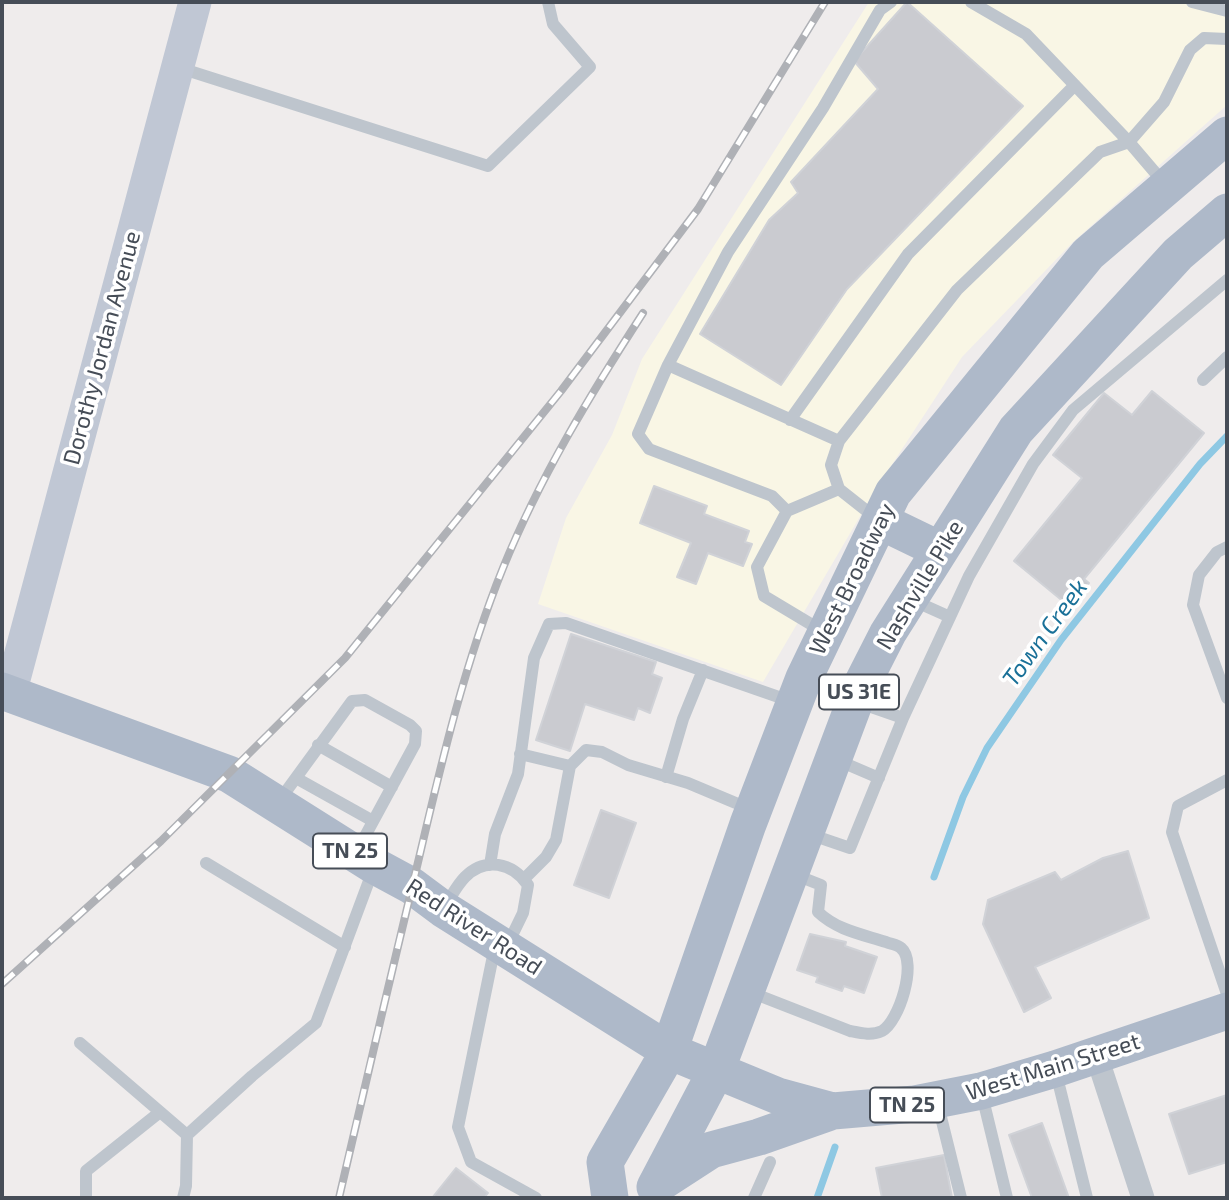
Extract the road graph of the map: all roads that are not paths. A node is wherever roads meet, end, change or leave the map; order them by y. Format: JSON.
{"nodes":[{"id":1,"x":195,"y":2,"type":"edge"},
{"id":2,"x":548,"y":2,"type":"edge"},
{"id":3,"x":891,"y":2,"type":"edge"},
{"id":4,"x":971,"y":2,"type":"edge"},
{"id":5,"x":1192,"y":2,"type":"edge"},
{"id":6,"x":1227,"y":11,"type":"edge"},
{"id":7,"x":1227,"y":39,"type":"edge"},
{"id":8,"x":177,"y":66,"type":"junction"},
{"id":9,"x":1075,"y":85,"type":"junction"},
{"id":10,"x":1227,"y":135,"type":"edge"},
{"id":11,"x":1129,"y":142,"type":"junction"},
{"id":12,"x":1167,"y":186,"type":"junction"},
{"id":13,"x":1227,"y":212,"type":"edge"},
{"id":14,"x":1227,"y":280,"type":"edge"},
{"id":15,"x":1227,"y":357,"type":"edge"},
{"id":16,"x":668,"y":365,"type":"junction"},
{"id":17,"x":1097,"y":367,"type":"junction"},
{"id":18,"x":1203,"y":380,"type":"dead end"},
{"id":19,"x":790,"y":420,"type":"junction"},
{"id":20,"x":839,"y":441,"type":"junction"},
{"id":21,"x":1021,"y":453,"type":"junction"},
{"id":22,"x":839,"y":489,"type":"junction"},
{"id":23,"x":787,"y":511,"type":"junction"},
{"id":24,"x":880,"y":521,"type":"junction"},
{"id":25,"x":1227,"y":547,"type":"edge"},
{"id":26,"x":940,"y":550,"type":"junction"},
{"id":27,"x":909,"y":599,"type":"junction"},
{"id":28,"x":950,"y":617,"type":"junction"},
{"id":29,"x":826,"y":633,"type":"junction"},
{"id":30,"x":703,"y":670,"type":"junction"},
{"id":31,"x":6,"y":696,"type":"edge"},
{"id":32,"x":1227,"y":698,"type":"edge"},
{"id":33,"x":856,"y":701,"type":"junction"},
{"id":34,"x":795,"y":703,"type":"junction"},
{"id":35,"x":903,"y":718,"type":"junction"},
{"id":36,"x":318,"y":745,"type":"junction"},
{"id":37,"x":520,"y":754,"type":"junction"},
{"id":38,"x":835,"y":759,"type":"junction"},
{"id":39,"x":570,"y":766,"type":"junction"},
{"id":40,"x":666,"y":777,"type":"junction"},
{"id":41,"x":879,"y":778,"type":"junction"},
{"id":42,"x":1227,"y":780,"type":"edge"},
{"id":43,"x":392,"y":787,"type":"junction"},
{"id":44,"x":286,"y":791,"type":"junction"},
{"id":45,"x":754,"y":811,"type":"junction"},
{"id":46,"x":373,"y":821,"type":"junction"},
{"id":47,"x":804,"y":832,"type":"junction"},
{"id":48,"x":365,"y":860,"type":"junction"},
{"id":49,"x":206,"y":863,"type":"dead end"},
{"id":50,"x":491,"y":864,"type":"junction"},
{"id":51,"x":790,"y":873,"type":"junction"},
{"id":52,"x":524,"y":879,"type":"junction"},
{"id":53,"x":443,"y":909,"type":"junction"},
{"id":54,"x":501,"y":945,"type":"junction"},
{"id":55,"x":345,"y":947,"type":"junction"},
{"id":56,"x":747,"y":990,"type":"junction"},
{"id":57,"x":1227,"y":994,"type":"edge"},
{"id":58,"x":1227,"y":1011,"type":"edge"},
{"id":59,"x":80,"y":1043,"type":"dead end"},
{"id":60,"x":669,"y":1051,"type":"junction"},
{"id":61,"x":1097,"y":1055,"type":"junction"},
{"id":62,"x":1055,"y":1069,"type":"junction"},
{"id":63,"x":716,"y":1071,"type":"junction"},
{"id":64,"x":981,"y":1091,"type":"junction"},
{"id":65,"x":937,"y":1101,"type":"junction"},
{"id":66,"x":833,"y":1111,"type":"junction"},
{"id":67,"x":160,"y":1112,"type":"junction"},
{"id":68,"x":187,"y":1135,"type":"junction"},
{"id":69,"x":769,"y":1162,"type":"dead end"},
{"id":70,"x":639,"y":1193,"type":"edge"},
{"id":71,"x":86,"y":1198,"type":"edge"},
{"id":72,"x":183,"y":1198,"type":"edge"},
{"id":73,"x":537,"y":1198,"type":"edge"},
{"id":74,"x":610,"y":1198,"type":"edge"},
{"id":75,"x":754,"y":1198,"type":"edge"},
{"id":76,"x":961,"y":1198,"type":"edge"},
{"id":77,"x":1007,"y":1198,"type":"edge"},
{"id":78,"x":1087,"y":1198,"type":"edge"},
{"id":79,"x":1143,"y":1198,"type":"edge"}],
"edges":[{"from":1,"to":8,"type":"street","name":"Dorothy Jordan Avenue"},
{"from":2,"to":8,"type":"lane"},
{"from":3,"to":16,"type":"lane"},
{"from":4,"to":9,"type":"lane"},
{"from":5,"to":6,"type":"lane"},
{"from":7,"to":11,"type":"lane"},
{"from":8,"to":31,"type":"street","name":"Dorothy Jordan Avenue"},
{"from":9,"to":11,"type":"lane"},
{"from":9,"to":19,"type":"lane"},
{"from":10,"to":12,"type":"main road","name":"West Broadway","number":"US 31E"},
{"from":11,"to":12,"type":"lane"},
{"from":11,"to":20,"type":"lane"},
{"from":12,"to":24,"type":"main road","name":"West Broadway","number":"US 31E"},
{"from":13,"to":17,"type":"main road","name":"Nashville Pike","number":"US 31E"},
{"from":14,"to":17,"type":"lane"},
{"from":15,"to":18,"type":"lane"},
{"from":16,"to":19,"type":"lane"},
{"from":16,"to":23,"type":"lane"},
{"from":17,"to":21,"type":"main road","name":"Nashville Pike","number":"US 31E"},
{"from":19,"to":20,"type":"lane"},
{"from":20,"to":22,"type":"lane"},
{"from":21,"to":26,"type":"main road","name":"Nashville Pike","number":"US 31E"},
{"from":21,"to":28,"type":"lane"},
{"from":22,"to":23,"type":"lane"},
{"from":22,"to":24,"type":"lane"},
{"from":23,"to":29,"type":"lane"},
{"from":24,"to":26,"type":"main road"},
{"from":24,"to":29,"type":"main road","name":"West Broadway","number":"US 31E"},
{"from":25,"to":32,"type":"lane"},
{"from":26,"to":27,"type":"main road","name":"Nashville Pike","number":"US 31E"},
{"from":27,"to":28,"type":"lane"},
{"from":27,"to":33,"type":"main road","name":"Nashville Pike","number":"US 31E"},
{"from":28,"to":35,"type":"lane"},
{"from":29,"to":34,"type":"main road","name":"West Broadway","number":"US 31E"},
{"from":30,"to":34,"type":"lane"},
{"from":30,"to":37,"type":"lane"},
{"from":30,"to":40,"type":"lane"},
{"from":31,"to":44,"type":"main road","name":"Red River Road","number":"TN 25"},
{"from":33,"to":35,"type":"lane"},
{"from":33,"to":38,"type":"main road","name":"Nashville Pike","number":"US 31E"},
{"from":34,"to":45,"type":"main road","name":"West Broadway","number":"US 31E"},
{"from":35,"to":41,"type":"lane"},
{"from":36,"to":43,"type":"lane"},
{"from":36,"to":43,"type":"lane"},
{"from":36,"to":44,"type":"lane"},
{"from":37,"to":39,"type":"lane"},
{"from":37,"to":50,"type":"lane"},
{"from":38,"to":41,"type":"lane"},
{"from":38,"to":47,"type":"main road","name":"Nashville Pike","number":"US 31E"},
{"from":39,"to":40,"type":"lane"},
{"from":39,"to":52,"type":"lane"},
{"from":40,"to":45,"type":"lane"},
{"from":41,"to":47,"type":"lane"},
{"from":42,"to":57,"type":"lane"},
{"from":43,"to":46,"type":"lane"},
{"from":44,"to":46,"type":"lane"},
{"from":44,"to":48,"type":"main road","name":"Red River Road","number":"TN 25"},
{"from":45,"to":60,"type":"main road","name":"West Broadway","number":"US 31E"},
{"from":46,"to":48,"type":"lane"},
{"from":47,"to":51,"type":"main road","name":"Nashville Pike","number":"US 31E"},
{"from":48,"to":53,"type":"main road","name":"Red River Road","number":"TN 25"},
{"from":48,"to":55,"type":"lane"},
{"from":49,"to":55,"type":"lane"},
{"from":50,"to":52,"type":"lane"},
{"from":50,"to":53,"type":"lane"},
{"from":51,"to":56,"type":"main road","name":"Nashville Pike","number":"US 31E"},
{"from":51,"to":56,"type":"lane"},
{"from":52,"to":54,"type":"lane"},
{"from":53,"to":54,"type":"main road","name":"Red River Road","number":"TN 25"},
{"from":54,"to":60,"type":"main road","name":"Red River Road","number":"TN 25"},
{"from":54,"to":73,"type":"lane"},
{"from":55,"to":68,"type":"lane"},
{"from":56,"to":63,"type":"main road","name":"Nashville Pike","number":"US 31E"},
{"from":58,"to":61,"type":"main road","name":"West Main Street","number":"TN 25"},
{"from":59,"to":67,"type":"lane"},
{"from":60,"to":63,"type":"main road","name":"Red River Road","number":"TN 25"},
{"from":60,"to":74,"type":"main road","name":"West Broadway","number":"US 31E"},
{"from":61,"to":62,"type":"main road","name":"West Main Street","number":"TN 25"},
{"from":61,"to":79,"type":"street"},
{"from":62,"to":64,"type":"main road","name":"West Main Street","number":"TN 25"},
{"from":62,"to":78,"type":"lane"},
{"from":63,"to":66,"type":"main road","name":"Red River Road","number":"TN 25"},
{"from":63,"to":70,"type":"main road","number":"US 31E"},
{"from":64,"to":65,"type":"main road","name":"West Main Street","number":"TN 25"},
{"from":64,"to":77,"type":"lane"},
{"from":65,"to":66,"type":"main road","name":"West Main Street","number":"TN 25"},
{"from":65,"to":76,"type":"lane"},
{"from":66,"to":70,"type":"main road"},
{"from":67,"to":68,"type":"lane"},
{"from":67,"to":71,"type":"lane"},
{"from":68,"to":72,"type":"lane"},
{"from":69,"to":75,"type":"lane"}]}
